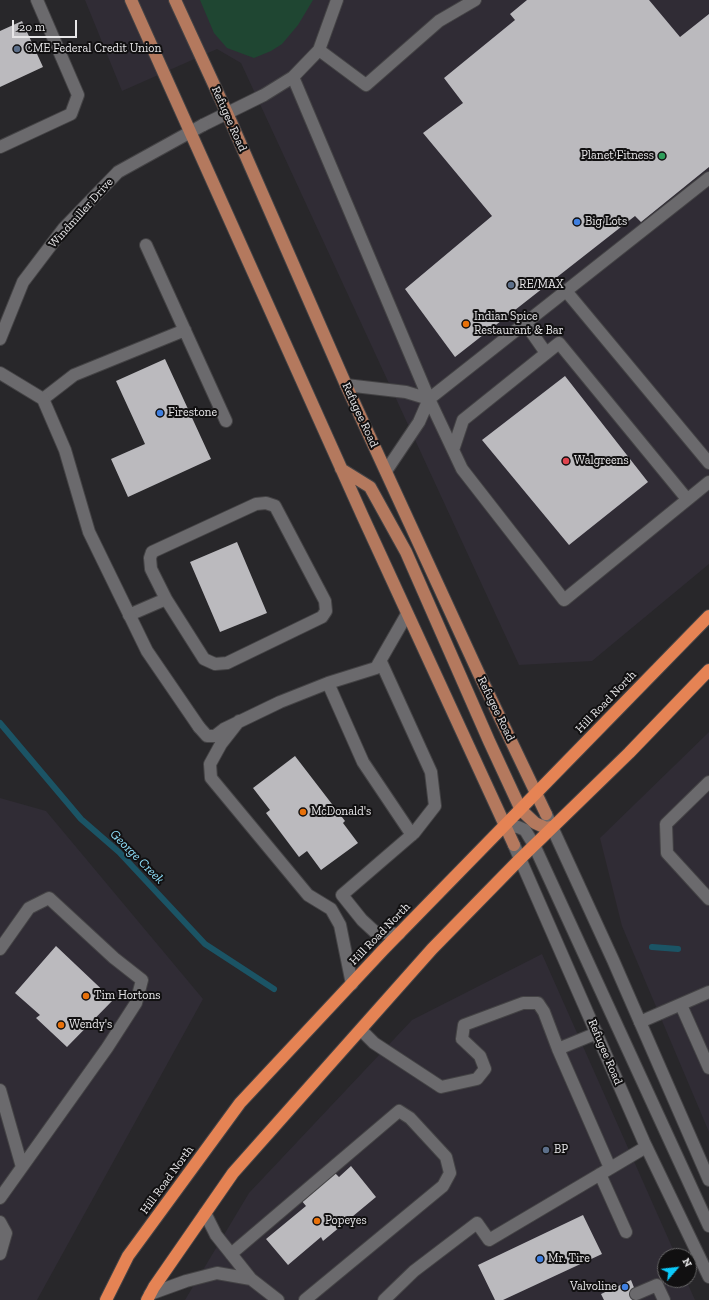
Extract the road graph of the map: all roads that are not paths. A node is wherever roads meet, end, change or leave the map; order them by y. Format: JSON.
{"nodes":[{"id":1,"x":37,"y":0,"type":"edge"},
{"id":2,"x":131,"y":0,"type":"edge"},
{"id":3,"x":175,"y":0,"type":"edge"},
{"id":4,"x":337,"y":0,"type":"edge"},
{"id":5,"x":474,"y":0,"type":"edge"},
{"id":6,"x":319,"y":50,"type":"junction"},
{"id":7,"x":293,"y":78,"type":"junction"},
{"id":8,"x":227,"y":113,"type":"junction"},
{"id":9,"x":189,"y":132,"type":"junction"},
{"id":10,"x":0,"y":147,"type":"edge"},
{"id":11,"x":709,"y":178,"type":"edge"},
{"id":12,"x":146,"y":245,"type":"dead end"},
{"id":13,"x":566,"y":291,"type":"junction"},
{"id":14,"x":525,"y":324,"type":"junction"},
{"id":15,"x":185,"y":330,"type":"junction"},
{"id":16,"x":0,"y":339,"type":"edge"},
{"id":17,"x":546,"y":353,"type":"junction"},
{"id":18,"x":0,"y":373,"type":"edge"},
{"id":19,"x":346,"y":385,"type":"junction"},
{"id":20,"x":43,"y":399,"type":"junction"},
{"id":21,"x":429,"y":399,"type":"junction"},
{"id":22,"x":226,"y":421,"type":"dead end"},
{"id":23,"x":453,"y":450,"type":"junction"},
{"id":24,"x":709,"y":463,"type":"edge"},
{"id":25,"x":341,"y":469,"type":"junction"},
{"id":26,"x":386,"y":471,"type":"junction"},
{"id":27,"x":709,"y":482,"type":"edge"},
{"id":28,"x":687,"y":499,"type":"junction"},
{"id":29,"x":166,"y":599,"type":"junction"},
{"id":30,"x":407,"y":614,"type":"junction"},
{"id":31,"x":129,"y":615,"type":"junction"},
{"id":32,"x":709,"y":616,"type":"edge"},
{"id":33,"x":381,"y":662,"type":"junction"},
{"id":34,"x":709,"y":670,"type":"edge"},
{"id":35,"x":328,"y":683,"type":"junction"},
{"id":36,"x":239,"y":721,"type":"junction"},
{"id":37,"x":709,"y":782,"type":"edge"},
{"id":38,"x":536,"y":793,"type":"junction"},
{"id":39,"x":521,"y":810,"type":"junction"},
{"id":40,"x":506,"y":826,"type":"junction"},
{"id":41,"x":552,"y":827,"type":"junction"},
{"id":42,"x":412,"y":835,"type":"junction"},
{"id":43,"x":534,"y":845,"type":"junction"},
{"id":44,"x":520,"y":859,"type":"junction"},
{"id":45,"x":709,"y":898,"type":"edge"},
{"id":46,"x":399,"y":934,"type":"junction"},
{"id":47,"x":0,"y":949,"type":"edge"},
{"id":48,"x":352,"y":984,"type":"junction"},
{"id":49,"x":709,"y":992,"type":"edge"},
{"id":50,"x":681,"y":1004,"type":"junction"},
{"id":51,"x":640,"y":1022,"type":"junction"},
{"id":52,"x":361,"y":1030,"type":"junction"},
{"id":53,"x":597,"y":1033,"type":"junction"},
{"id":54,"x":558,"y":1049,"type":"junction"},
{"id":55,"x":709,"y":1068,"type":"edge"},
{"id":56,"x":0,"y":1090,"type":"edge"},
{"id":57,"x":646,"y":1147,"type":"junction"},
{"id":58,"x":22,"y":1167,"type":"junction"},
{"id":59,"x":605,"y":1171,"type":"junction"},
{"id":60,"x":709,"y":1180,"type":"edge"},
{"id":61,"x":0,"y":1198,"type":"edge"},
{"id":62,"x":205,"y":1214,"type":"junction"},
{"id":63,"x":0,"y":1222,"type":"edge"},
{"id":64,"x":709,"y":1226,"type":"edge"},
{"id":65,"x":626,"y":1232,"type":"dead end"},
{"id":66,"x":0,"y":1254,"type":"edge"},
{"id":67,"x":231,"y":1254,"type":"junction"},
{"id":68,"x":709,"y":1277,"type":"edge"},
{"id":69,"x":250,"y":1279,"type":"junction"},
{"id":70,"x":636,"y":1294,"type":"dead end"},
{"id":71,"x":149,"y":1297,"type":"edge"},
{"id":72,"x":106,"y":1300,"type":"edge"},
{"id":73,"x":278,"y":1300,"type":"edge"},
{"id":74,"x":305,"y":1300,"type":"edge"},
{"id":75,"x":384,"y":1300,"type":"edge"},
{"id":76,"x":664,"y":1300,"type":"edge"}],
"edges":[{"from":1,"to":10,"type":"main road"},
{"from":2,"to":9,"type":"main road","name":"Refugee Road"},
{"from":3,"to":8,"type":"main road","name":"Refugee Road"},
{"from":4,"to":6,"type":"main road"},
{"from":5,"to":6,"type":"main road"},
{"from":6,"to":7,"type":"main road","name":"Windmiller Drive"},
{"from":7,"to":8,"type":"main road","name":"Windmiller Drive"},
{"from":7,"to":21,"type":"main road"},
{"from":8,"to":9,"type":"main road","name":"Windmiller Drive"},
{"from":8,"to":19,"type":"main road","name":"Refugee Road"},
{"from":9,"to":16,"type":"main road","name":"Windmiller Drive"},
{"from":9,"to":25,"type":"main road","name":"Refugee Road"},
{"from":11,"to":13,"type":"main road"},
{"from":12,"to":15,"type":"main road"},
{"from":13,"to":14,"type":"main road"},
{"from":13,"to":24,"type":"main road"},
{"from":14,"to":17,"type":"main road"},
{"from":14,"to":21,"type":"main road"},
{"from":15,"to":20,"type":"main road"},
{"from":15,"to":22,"type":"main road"},
{"from":17,"to":23,"type":"main road"},
{"from":17,"to":28,"type":"main road"},
{"from":18,"to":20,"type":"main road"},
{"from":19,"to":21,"type":"main road"},
{"from":19,"to":26,"type":"main road","name":"Refugee Road"},
{"from":20,"to":31,"type":"main road"},
{"from":21,"to":23,"type":"main road"},
{"from":21,"to":26,"type":"main road"},
{"from":23,"to":28,"type":"main road"},
{"from":25,"to":30,"type":"main road","name":"Refugee Road"},
{"from":25,"to":39,"type":"main road","name":"Refugee Road"},
{"from":26,"to":38,"type":"main road","name":"Refugee Road"},
{"from":27,"to":28,"type":"main road"},
{"from":29,"to":29,"type":"main road"},
{"from":29,"to":31,"type":"main road"},
{"from":30,"to":33,"type":"main road"},
{"from":30,"to":40,"type":"main road","name":"Refugee Road"},
{"from":31,"to":36,"type":"main road"},
{"from":32,"to":38,"type":"highway","name":"Hill Road North"},
{"from":33,"to":35,"type":"main road"},
{"from":33,"to":42,"type":"main road"},
{"from":34,"to":41,"type":"highway"},
{"from":35,"to":36,"type":"main road"},
{"from":35,"to":42,"type":"main road"},
{"from":36,"to":48,"type":"main road"},
{"from":37,"to":45,"type":"main road"},
{"from":38,"to":39,"type":"highway","name":"Hill Road North"},
{"from":38,"to":41,"type":"main road","name":"Refugee Road"},
{"from":39,"to":40,"type":"highway","name":"Hill Road North"},
{"from":39,"to":41,"type":"main road","name":"Refugee Road"},
{"from":40,"to":43,"type":"main road","name":"Refugee Road"},
{"from":40,"to":44,"type":"main road","name":"Refugee Road"},
{"from":40,"to":46,"type":"highway","name":"Hill Road North"},
{"from":41,"to":43,"type":"highway"},
{"from":41,"to":51,"type":"main road","name":"Refugee Road"},
{"from":42,"to":46,"type":"main road"},
{"from":43,"to":44,"type":"highway"},
{"from":43,"to":64,"type":"main road","name":"Refugee Road"},
{"from":44,"to":52,"type":"highway"},
{"from":44,"to":53,"type":"main road","name":"Refugee Road"},
{"from":46,"to":48,"type":"highway","name":"Hill Road North"},
{"from":47,"to":58,"type":"main road"},
{"from":48,"to":72,"type":"highway","name":"Hill Road North"},
{"from":49,"to":50,"type":"main road"},
{"from":50,"to":51,"type":"main road"},
{"from":50,"to":55,"type":"main road"},
{"from":51,"to":60,"type":"main road","name":"Refugee Road"},
{"from":52,"to":54,"type":"main road"},
{"from":52,"to":62,"type":"highway"},
{"from":53,"to":54,"type":"main road"},
{"from":53,"to":57,"type":"main road","name":"Refugee Road"},
{"from":54,"to":59,"type":"main road"},
{"from":56,"to":58,"type":"main road"},
{"from":57,"to":59,"type":"main road"},
{"from":57,"to":68,"type":"main road","name":"Refugee Road"},
{"from":58,"to":61,"type":"main road"},
{"from":59,"to":65,"type":"main road"},
{"from":59,"to":75,"type":"main road"},
{"from":62,"to":67,"type":"main road"},
{"from":62,"to":71,"type":"highway"},
{"from":63,"to":66,"type":"main road"},
{"from":67,"to":69,"type":"main road"},
{"from":67,"to":74,"type":"main road"},
{"from":69,"to":71,"type":"main road"},
{"from":69,"to":73,"type":"main road"},
{"from":70,"to":76,"type":"main road"}]}
